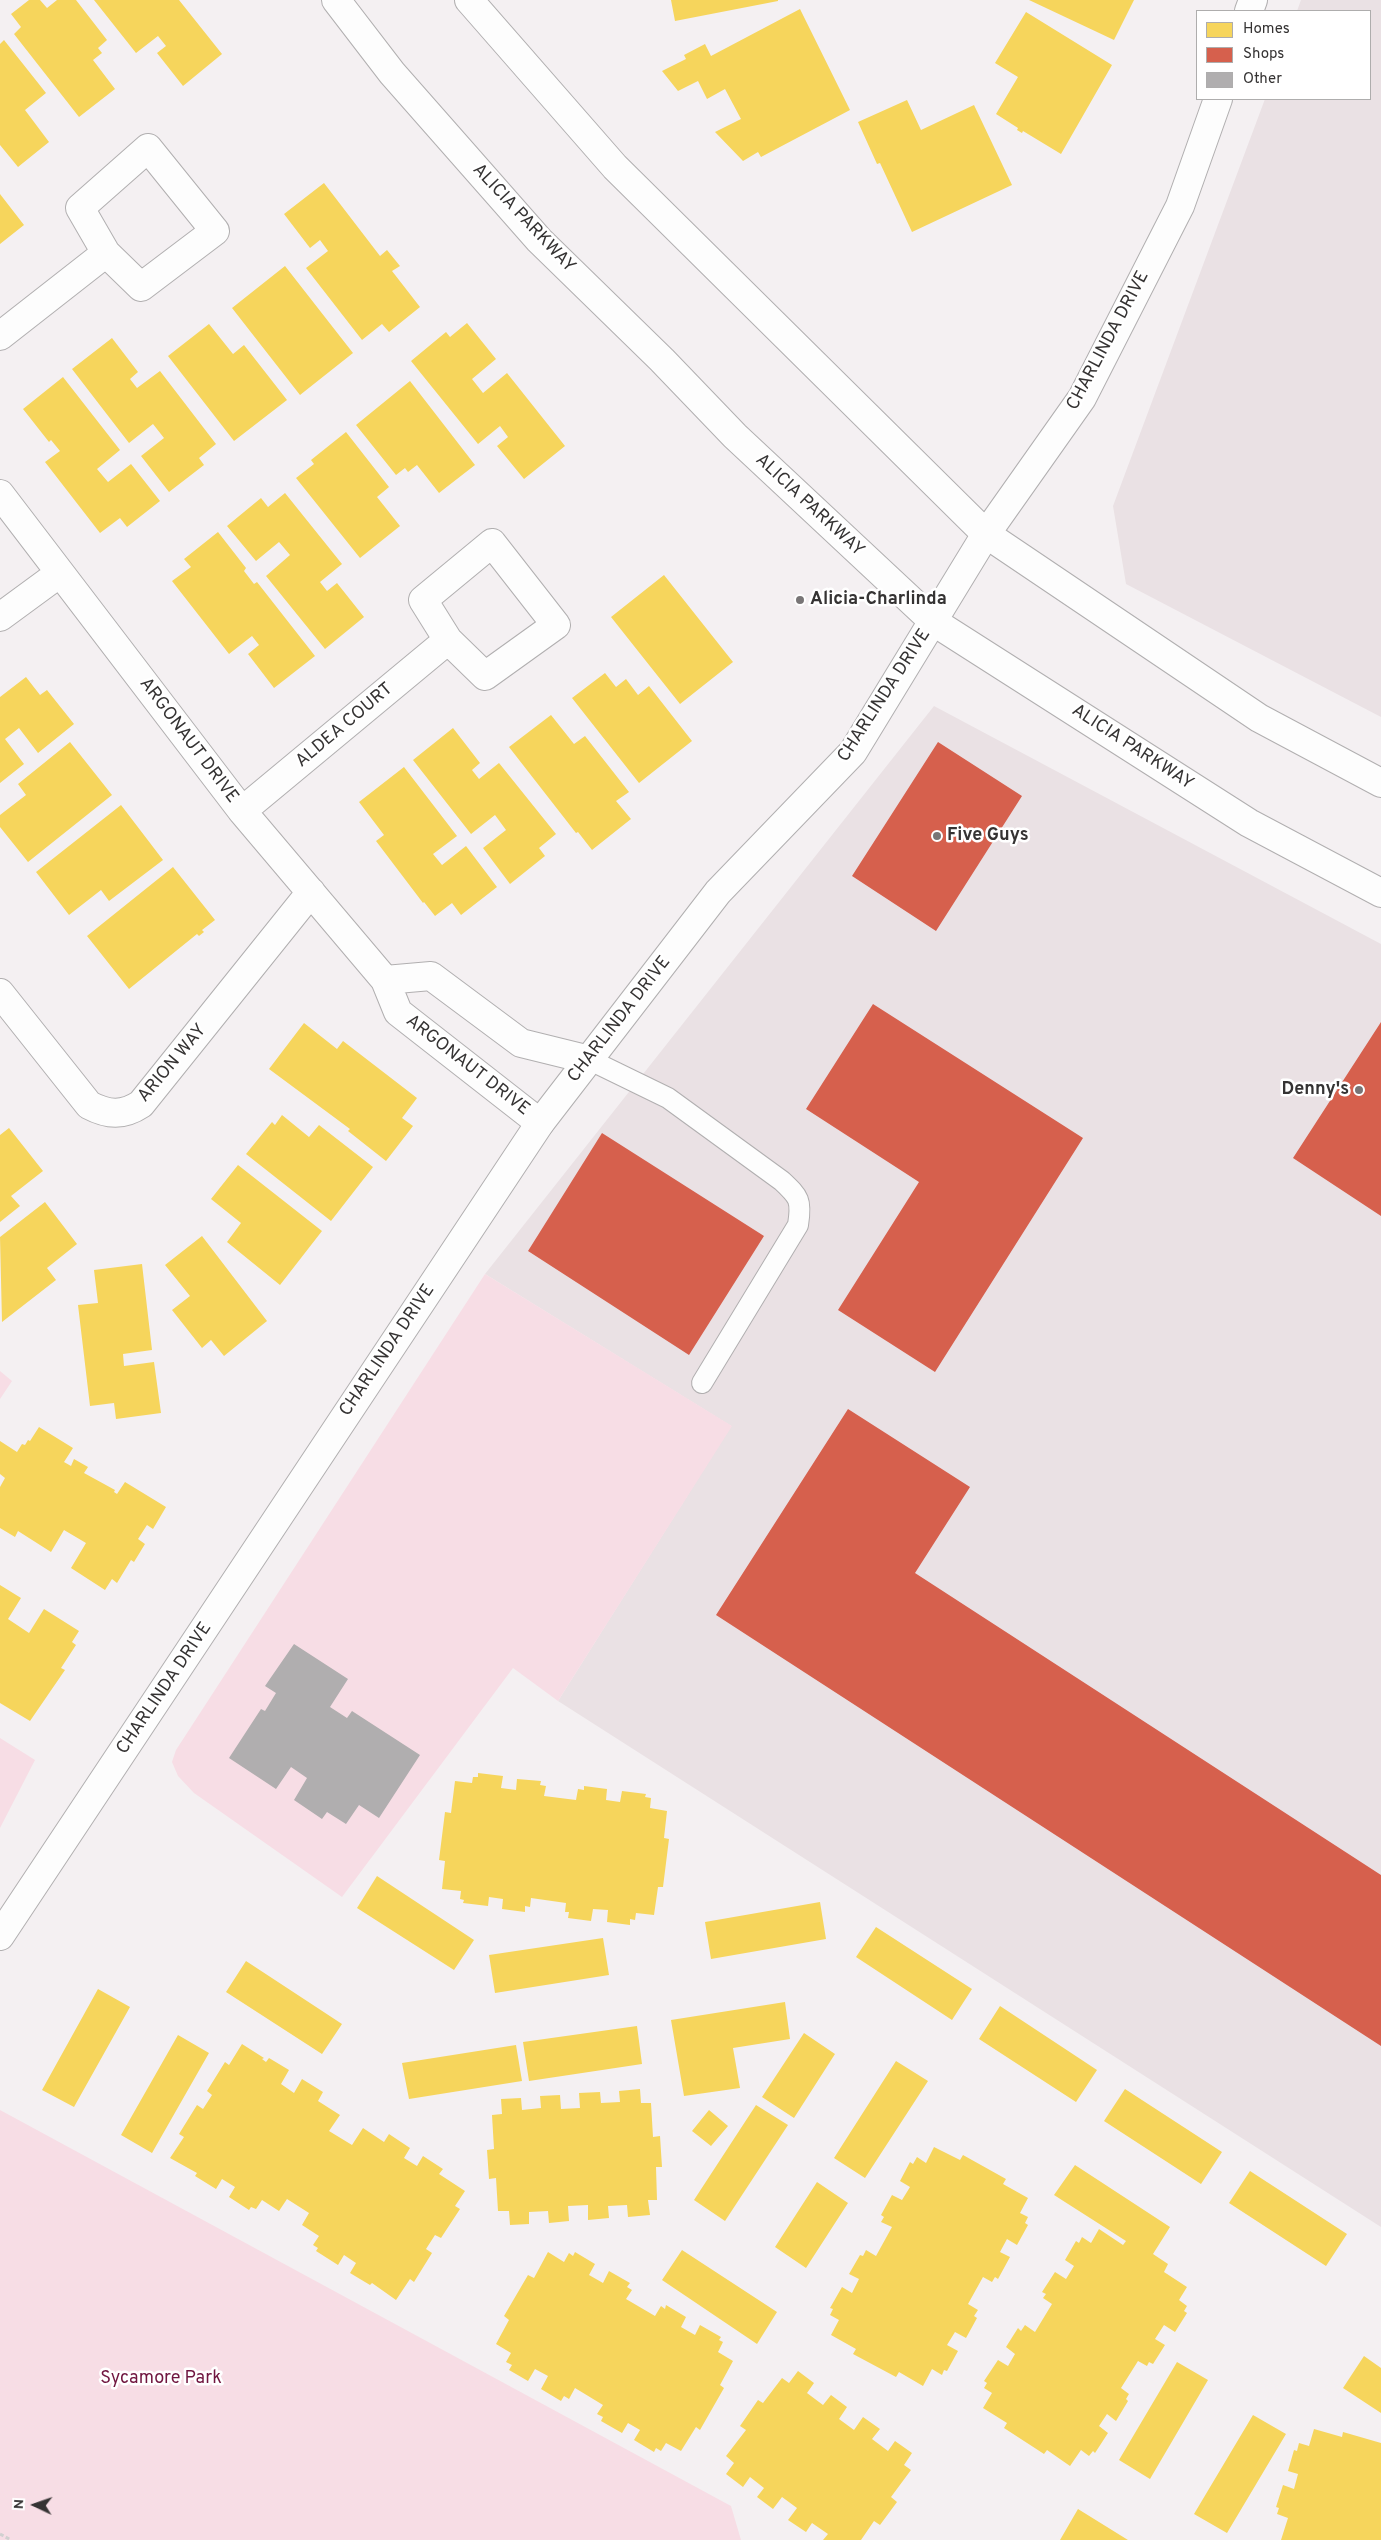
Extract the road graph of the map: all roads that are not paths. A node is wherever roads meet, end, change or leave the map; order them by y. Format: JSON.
{"nodes":[{"id":1,"x":336,"y":0,"type":"edge"},
{"id":2,"x":469,"y":0,"type":"edge"},
{"id":3,"x":1218,"y":100,"type":"edge"},
{"id":4,"x":106,"y":253,"type":"junction"},
{"id":5,"x":0,"y":336,"type":"edge"},
{"id":6,"x":0,"y":494,"type":"edge"},
{"id":7,"x":986,"y":534,"type":"junction"},
{"id":8,"x":60,"y":573,"type":"junction"},
{"id":9,"x":0,"y":617,"type":"edge"},
{"id":10,"x":934,"y":622,"type":"junction"},
{"id":11,"x":448,"y":640,"type":"junction"},
{"id":12,"x":1381,"y":783,"type":"edge"},
{"id":13,"x":242,"y":811,"type":"junction"},
{"id":14,"x":311,"y":892,"type":"junction"},
{"id":15,"x":1381,"y":893,"type":"edge"},
{"id":16,"x":385,"y":980,"type":"junction"},
{"id":17,"x":0,"y":993,"type":"edge"},
{"id":18,"x":590,"y":1060,"type":"junction"},
{"id":19,"x":540,"y":1123,"type":"junction"},
{"id":20,"x":702,"y":1383,"type":"dead end"},
{"id":21,"x":0,"y":1936,"type":"edge"}],
"edges":[{"from":1,"to":10,"type":"street","name":"ALICIA PARKWAY"},
{"from":2,"to":7,"type":"street"},
{"from":3,"to":7,"type":"street","name":"CHARLINDA DRIVE"},
{"from":4,"to":4,"type":"street"},
{"from":4,"to":5,"type":"street"},
{"from":6,"to":8,"type":"street","name":"ARGONAUT DRIVE"},
{"from":7,"to":10,"type":"street","name":"CHARLINDA DRIVE"},
{"from":7,"to":12,"type":"street"},
{"from":8,"to":9,"type":"street"},
{"from":8,"to":13,"type":"street","name":"ARGONAUT DRIVE"},
{"from":10,"to":15,"type":"street","name":"ALICIA PARKWAY"},
{"from":10,"to":18,"type":"street","name":"CHARLINDA DRIVE"},
{"from":11,"to":11,"type":"street"},
{"from":11,"to":13,"type":"street","name":"ALDEA COURT"},
{"from":13,"to":14,"type":"street","name":"ARGONAUT DRIVE"},
{"from":14,"to":16,"type":"street","name":"ARGONAUT DRIVE"},
{"from":14,"to":17,"type":"street","name":"ARION WAY"},
{"from":16,"to":18,"type":"street"},
{"from":16,"to":19,"type":"street","name":"ARGONAUT DRIVE"},
{"from":18,"to":19,"type":"street","name":"CHARLINDA DRIVE"},
{"from":18,"to":20,"type":"lane"},
{"from":19,"to":21,"type":"street","name":"CHARLINDA DRIVE"}]}
